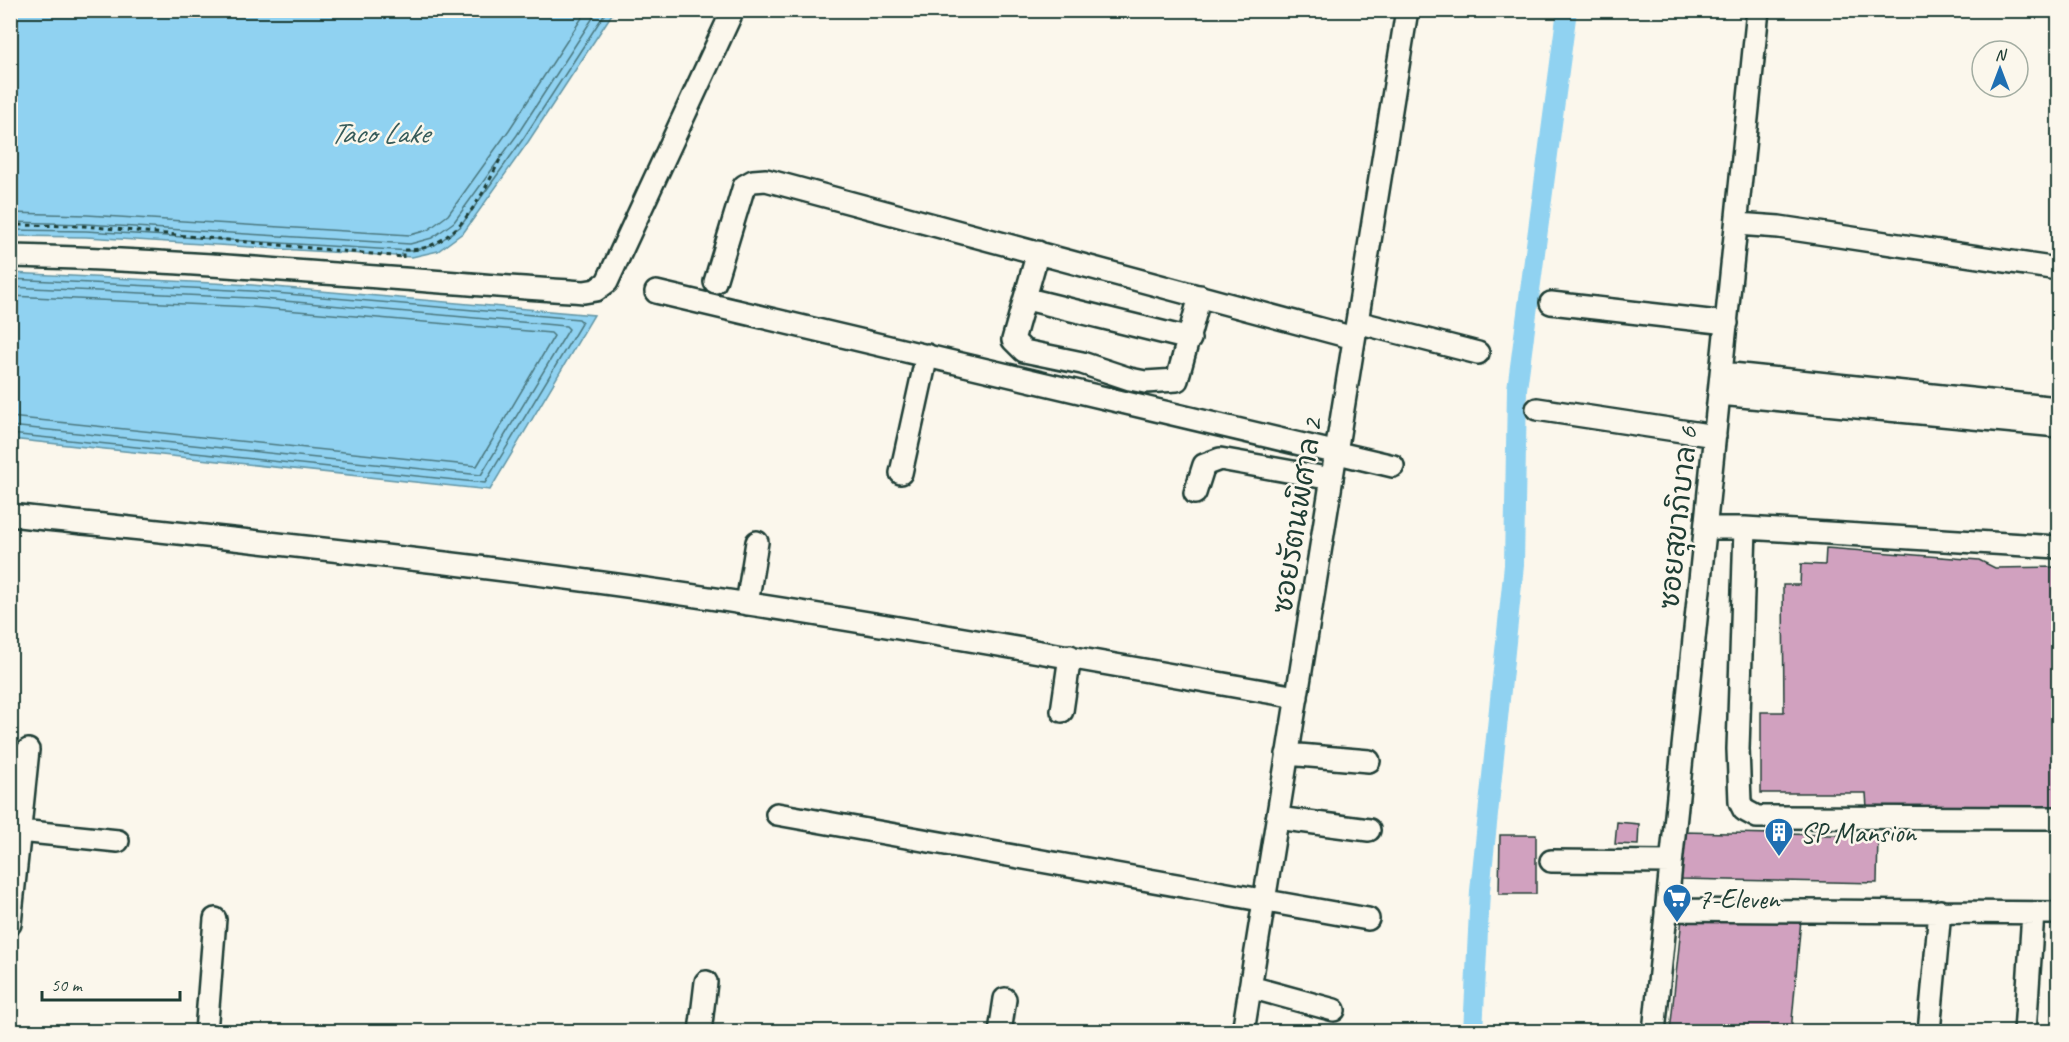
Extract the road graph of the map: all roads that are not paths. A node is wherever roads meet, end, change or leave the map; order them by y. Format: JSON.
{"nodes":[{"id":1,"x":733,"y":10,"type":"edge"},
{"id":2,"x":1407,"y":10,"type":"edge"},
{"id":3,"x":1758,"y":10,"type":"edge"},
{"id":4,"x":1737,"y":224,"type":"junction"},
{"id":5,"x":1038,"y":252,"type":"junction"},
{"id":6,"x":10,"y":256,"type":"edge"},
{"id":7,"x":2058,"y":269,"type":"edge"},
{"id":8,"x":715,"y":282,"type":"dead end"},
{"id":9,"x":656,"y":292,"type":"dead end"},
{"id":10,"x":1200,"y":296,"type":"junction"},
{"id":11,"x":1027,"y":299,"type":"junction"},
{"id":12,"x":1551,"y":303,"type":"dead end"},
{"id":13,"x":1727,"y":323,"type":"junction"},
{"id":14,"x":1356,"y":330,"type":"junction"},
{"id":15,"x":1190,"y":339,"type":"junction"},
{"id":16,"x":1478,"y":353,"type":"dead end"},
{"id":17,"x":927,"y":355,"type":"junction"},
{"id":18,"x":1722,"y":373,"type":"junction"},
{"id":19,"x":1720,"y":394,"type":"junction"},
{"id":20,"x":2058,"y":408,"type":"edge"},
{"id":21,"x":1537,"y":409,"type":"dead end"},
{"id":22,"x":2058,"y":426,"type":"edge"},
{"id":23,"x":1715,"y":436,"type":"junction"},
{"id":24,"x":1336,"y":455,"type":"junction"},
{"id":25,"x":1393,"y":466,"type":"dead end"},
{"id":26,"x":901,"y":473,"type":"dead end"},
{"id":27,"x":1332,"y":479,"type":"junction"},
{"id":28,"x":1195,"y":493,"type":"dead end"},
{"id":29,"x":10,"y":515,"type":"edge"},
{"id":30,"x":1706,"y":528,"type":"junction"},
{"id":31,"x":1745,"y":528,"type":"junction"},
{"id":32,"x":757,"y":542,"type":"dead end"},
{"id":33,"x":2058,"y":547,"type":"edge"},
{"id":34,"x":747,"y":604,"type":"junction"},
{"id":35,"x":1070,"y":656,"type":"junction"},
{"id":36,"x":1296,"y":698,"type":"junction"},
{"id":37,"x":1062,"y":711,"type":"dead end"},
{"id":38,"x":28,"y":750,"type":"dead end"},
{"id":39,"x":1287,"y":754,"type":"junction"},
{"id":40,"x":1369,"y":761,"type":"dead end"},
{"id":41,"x":777,"y":814,"type":"dead end"},
{"id":42,"x":1277,"y":818,"type":"junction"},
{"id":43,"x":2058,"y":818,"type":"edge"},
{"id":44,"x":1369,"y":830,"type":"dead end"},
{"id":45,"x":20,"y":831,"type":"junction"},
{"id":46,"x":118,"y":841,"type":"dead end"},
{"id":47,"x":1551,"y":861,"type":"dead end"},
{"id":48,"x":1671,"y":862,"type":"junction"},
{"id":49,"x":1263,"y":901,"type":"junction"},
{"id":50,"x":1666,"y":910,"type":"junction"},
{"id":51,"x":1940,"y":910,"type":"junction"},
{"id":52,"x":2033,"y":913,"type":"junction"},
{"id":53,"x":2058,"y":913,"type":"edge"},
{"id":54,"x":215,"y":919,"type":"dead end"},
{"id":55,"x":1368,"y":919,"type":"dead end"},
{"id":56,"x":10,"y":924,"type":"edge"},
{"id":57,"x":706,"y":982,"type":"dead end"},
{"id":58,"x":1250,"y":987,"type":"junction"},
{"id":59,"x":1005,"y":999,"type":"dead end"},
{"id":60,"x":1334,"y":1010,"type":"dead end"},
{"id":61,"x":206,"y":1032,"type":"edge"},
{"id":62,"x":700,"y":1032,"type":"edge"},
{"id":63,"x":1000,"y":1032,"type":"edge"},
{"id":64,"x":1243,"y":1032,"type":"edge"},
{"id":65,"x":1654,"y":1032,"type":"edge"},
{"id":66,"x":1929,"y":1032,"type":"edge"},
{"id":67,"x":2025,"y":1032,"type":"edge"}],
"edges":[{"from":1,"to":6,"type":"street"},
{"from":2,"to":14,"type":"street","name":"ซอยรัตนพิศาล 2"},
{"from":3,"to":4,"type":"street","name":"ซอยสุขาภิบาล 6"},
{"from":4,"to":7,"type":"street"},
{"from":4,"to":13,"type":"street","name":"ซอยสุขาภิบาล 6"},
{"from":5,"to":8,"type":"street"},
{"from":5,"to":10,"type":"street"},
{"from":5,"to":11,"type":"street"},
{"from":9,"to":17,"type":"street"},
{"from":10,"to":14,"type":"street"},
{"from":10,"to":15,"type":"street"},
{"from":11,"to":15,"type":"street"},
{"from":11,"to":15,"type":"street"},
{"from":12,"to":13,"type":"street"},
{"from":13,"to":18,"type":"street","name":"ซอยสุขาภิบาล 6"},
{"from":14,"to":16,"type":"street"},
{"from":14,"to":24,"type":"street","name":"ซอยรัตนพิศาล 2"},
{"from":17,"to":24,"type":"street"},
{"from":17,"to":26,"type":"street"},
{"from":18,"to":19,"type":"street","name":"ซอยสุขาภิบาล 6"},
{"from":18,"to":20,"type":"street"},
{"from":19,"to":22,"type":"street"},
{"from":19,"to":23,"type":"street","name":"ซอยสุขาภิบาล 6"},
{"from":21,"to":23,"type":"street"},
{"from":23,"to":30,"type":"street","name":"ซอยสุขาภิบาล 6"},
{"from":24,"to":25,"type":"street"},
{"from":24,"to":27,"type":"street","name":"ซอยรัตนพิศาล 2"},
{"from":27,"to":28,"type":"street"},
{"from":27,"to":36,"type":"street","name":"ซอยรัตนพิศาล 2"},
{"from":29,"to":34,"type":"street"},
{"from":30,"to":31,"type":"street"},
{"from":30,"to":48,"type":"street","name":"ซอยสุขาภิบาล 6"},
{"from":31,"to":33,"type":"street"},
{"from":31,"to":43,"type":"street"},
{"from":32,"to":34,"type":"street"},
{"from":34,"to":35,"type":"street"},
{"from":35,"to":36,"type":"street"},
{"from":35,"to":37,"type":"street"},
{"from":36,"to":39,"type":"street","name":"ซอยรัตนพิศาล 2"},
{"from":38,"to":45,"type":"street"},
{"from":39,"to":40,"type":"street"},
{"from":39,"to":42,"type":"street","name":"ซอยรัตนพิศาล 2"},
{"from":41,"to":49,"type":"street"},
{"from":42,"to":44,"type":"street"},
{"from":42,"to":49,"type":"street","name":"ซอยรัตนพิศาล 2"},
{"from":45,"to":46,"type":"street"},
{"from":45,"to":56,"type":"street"},
{"from":47,"to":48,"type":"street"},
{"from":48,"to":50,"type":"street","name":"ซอยสุขาภิบาล 6"},
{"from":49,"to":55,"type":"street"},
{"from":49,"to":58,"type":"street","name":"ซอยรัตนพิศาล 2"},
{"from":50,"to":51,"type":"street"},
{"from":50,"to":65,"type":"street","name":"ซอยสุขาภิบาล 6"},
{"from":51,"to":52,"type":"street"},
{"from":51,"to":66,"type":"street"},
{"from":52,"to":53,"type":"street"},
{"from":52,"to":67,"type":"street"},
{"from":54,"to":61,"type":"street"},
{"from":57,"to":62,"type":"street"},
{"from":58,"to":60,"type":"street"},
{"from":58,"to":64,"type":"street","name":"ซอยรัตนพิศาล 2"},
{"from":59,"to":63,"type":"street"}]}
